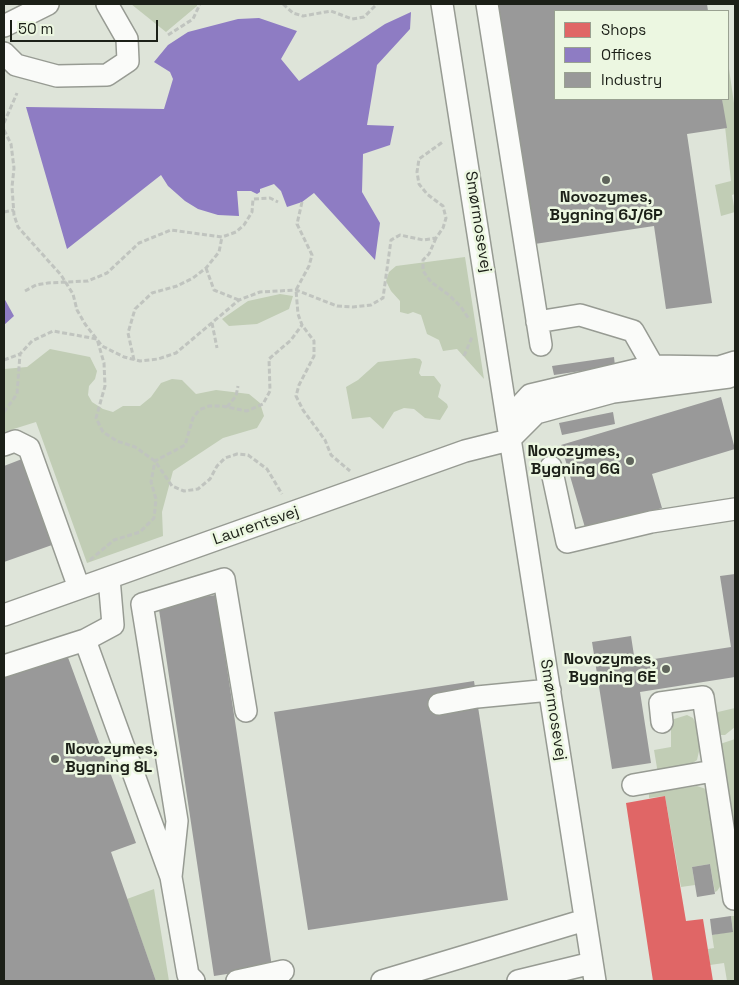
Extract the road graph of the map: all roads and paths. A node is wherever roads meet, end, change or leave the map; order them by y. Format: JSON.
{"nodes":[{"id":1,"x":48,"y":4,"type":"edge"},
{"id":2,"x":107,"y":4,"type":"edge"},
{"id":3,"x":200,"y":4,"type":"edge"},
{"id":4,"x":283,"y":4,"type":"edge"},
{"id":5,"x":377,"y":4,"type":"edge"},
{"id":6,"x":442,"y":4,"type":"edge"},
{"id":7,"x":486,"y":4,"type":"edge"},
{"id":8,"x":4,"y":26,"type":"edge"},
{"id":9,"x":168,"y":35,"type":"dead end"},
{"id":10,"x":4,"y":53,"type":"edge"},
{"id":11,"x":17,"y":93,"type":"dead end"},
{"id":12,"x":4,"y":124,"type":"edge"},
{"id":13,"x":4,"y":130,"type":"edge"},
{"id":14,"x":465,"y":138,"type":"junction"},
{"id":15,"x":278,"y":202,"type":"dead end"},
{"id":16,"x":302,"y":202,"type":"dead end"},
{"id":17,"x":14,"y":210,"type":"junction"},
{"id":18,"x":4,"y":212,"type":"edge"},
{"id":19,"x":222,"y":238,"type":"junction"},
{"id":20,"x":436,"y":238,"type":"junction"},
{"id":21,"x":206,"y":268,"type":"junction"},
{"id":22,"x":66,"y":284,"type":"junction"},
{"id":23,"x":25,"y":290,"type":"dead end"},
{"id":24,"x":296,"y":290,"type":"junction"},
{"id":25,"x":239,"y":300,"type":"junction"},
{"id":26,"x":212,"y":322,"type":"junction"},
{"id":27,"x":470,"y":322,"type":"dead end"},
{"id":28,"x":537,"y":322,"type":"junction"},
{"id":29,"x":302,"y":325,"type":"junction"},
{"id":30,"x":472,"y":333,"type":"dead end"},
{"id":31,"x":97,"y":339,"type":"junction"},
{"id":32,"x":540,"y":345,"type":"dead end"},
{"id":33,"x":217,"y":348,"type":"dead end"},
{"id":34,"x":20,"y":354,"type":"junction"},
{"id":35,"x":464,"y":356,"type":"dead end"},
{"id":36,"x":4,"y":360,"type":"edge"},
{"id":37,"x":134,"y":360,"type":"junction"},
{"id":38,"x":735,"y":362,"type":"edge"},
{"id":39,"x":655,"y":376,"type":"junction"},
{"id":40,"x":735,"y":376,"type":"edge"},
{"id":41,"x":238,"y":386,"type":"dead end"},
{"id":42,"x":226,"y":407,"type":"junction"},
{"id":43,"x":4,"y":412,"type":"edge"},
{"id":44,"x":509,"y":440,"type":"junction"},
{"id":45,"x":4,"y":445,"type":"edge"},
{"id":46,"x":155,"y":461,"type":"junction"},
{"id":47,"x":551,"y":467,"type":"dead end"},
{"id":48,"x":359,"y":490,"type":"junction"},
{"id":49,"x":735,"y":509,"type":"edge"},
{"id":50,"x":290,"y":514,"type":"junction"},
{"id":51,"x":109,"y":578,"type":"junction"},
{"id":52,"x":83,"y":587,"type":"junction"},
{"id":53,"x":4,"y":615,"type":"edge"},
{"id":54,"x":85,"y":640,"type":"junction"},
{"id":55,"x":4,"y":666,"type":"edge"},
{"id":56,"x":550,"y":690,"type":"junction"},
{"id":57,"x":439,"y":704,"type":"dead end"},
{"id":58,"x":246,"y":711,"type":"dead end"},
{"id":59,"x":662,"y":722,"type":"dead end"},
{"id":60,"x":713,"y":771,"type":"junction"},
{"id":61,"x":633,"y":785,"type":"dead end"},
{"id":62,"x":171,"y":877,"type":"junction"},
{"id":63,"x":734,"y":899,"type":"dead end"},
{"id":64,"x":586,"y":920,"type":"junction"},
{"id":65,"x":283,"y":971,"type":"dead end"},
{"id":66,"x":594,"y":972,"type":"edge"},
{"id":67,"x":560,"y":976,"type":"edge"},
{"id":68,"x":388,"y":980,"type":"edge"},
{"id":69,"x":194,"y":981,"type":"edge"},
{"id":70,"x":237,"y":981,"type":"edge"},
{"id":71,"x":518,"y":981,"type":"edge"}],
"edges":[{"from":1,"to":8,"type":"street"},
{"from":2,"to":10,"type":"street"},
{"from":3,"to":9,"type":"path"},
{"from":4,"to":5,"type":"path"},
{"from":6,"to":14,"type":"street","name":"Smørmosevej"},
{"from":7,"to":28,"type":"street"},
{"from":11,"to":12,"type":"path"},
{"from":13,"to":17,"type":"path"},
{"from":14,"to":20,"type":"path"},
{"from":14,"to":44,"type":"street","name":"Smørmosevej"},
{"from":15,"to":19,"type":"path"},
{"from":16,"to":24,"type":"path"},
{"from":17,"to":18,"type":"path"},
{"from":17,"to":22,"type":"path"},
{"from":19,"to":21,"type":"path"},
{"from":19,"to":22,"type":"path"},
{"from":20,"to":24,"type":"path"},
{"from":20,"to":27,"type":"path"},
{"from":21,"to":25,"type":"path"},
{"from":21,"to":37,"type":"path"},
{"from":22,"to":23,"type":"path"},
{"from":22,"to":31,"type":"path"},
{"from":24,"to":25,"type":"path"},
{"from":24,"to":29,"type":"path"},
{"from":25,"to":26,"type":"path"},
{"from":26,"to":33,"type":"path"},
{"from":26,"to":37,"type":"path"},
{"from":28,"to":32,"type":"street"},
{"from":28,"to":39,"type":"street"},
{"from":29,"to":42,"type":"path"},
{"from":29,"to":48,"type":"path"},
{"from":30,"to":35,"type":"path"},
{"from":31,"to":34,"type":"path"},
{"from":31,"to":37,"type":"path"},
{"from":31,"to":46,"type":"path"},
{"from":34,"to":36,"type":"path"},
{"from":34,"to":43,"type":"path"},
{"from":38,"to":39,"type":"street"},
{"from":39,"to":40,"type":"street"},
{"from":39,"to":44,"type":"street"},
{"from":41,"to":42,"type":"path"},
{"from":42,"to":46,"type":"path"},
{"from":44,"to":48,"type":"street","name":"Laurentsvej"},
{"from":44,"to":56,"type":"street","name":"Smørmosevej"},
{"from":45,"to":52,"type":"street"},
{"from":46,"to":50,"type":"path"},
{"from":46,"to":52,"type":"path"},
{"from":47,"to":49,"type":"street"},
{"from":48,"to":50,"type":"street","name":"Laurentsvej"},
{"from":50,"to":51,"type":"street","name":"Laurentsvej"},
{"from":51,"to":52,"type":"street","name":"Laurentsvej"},
{"from":51,"to":54,"type":"street"},
{"from":52,"to":53,"type":"street","name":"Laurentsvej"},
{"from":54,"to":55,"type":"street"},
{"from":54,"to":62,"type":"street"},
{"from":56,"to":57,"type":"street"},
{"from":56,"to":64,"type":"street","name":"Smørmosevej"},
{"from":58,"to":62,"type":"street"},
{"from":59,"to":60,"type":"street"},
{"from":60,"to":61,"type":"street"},
{"from":60,"to":63,"type":"street"},
{"from":62,"to":69,"type":"street"},
{"from":64,"to":66,"type":"street","name":"Smørmosevej"},
{"from":64,"to":68,"type":"street"},
{"from":65,"to":70,"type":"street"},
{"from":66,"to":67,"type":"street"},
{"from":67,"to":71,"type":"street"}]}
